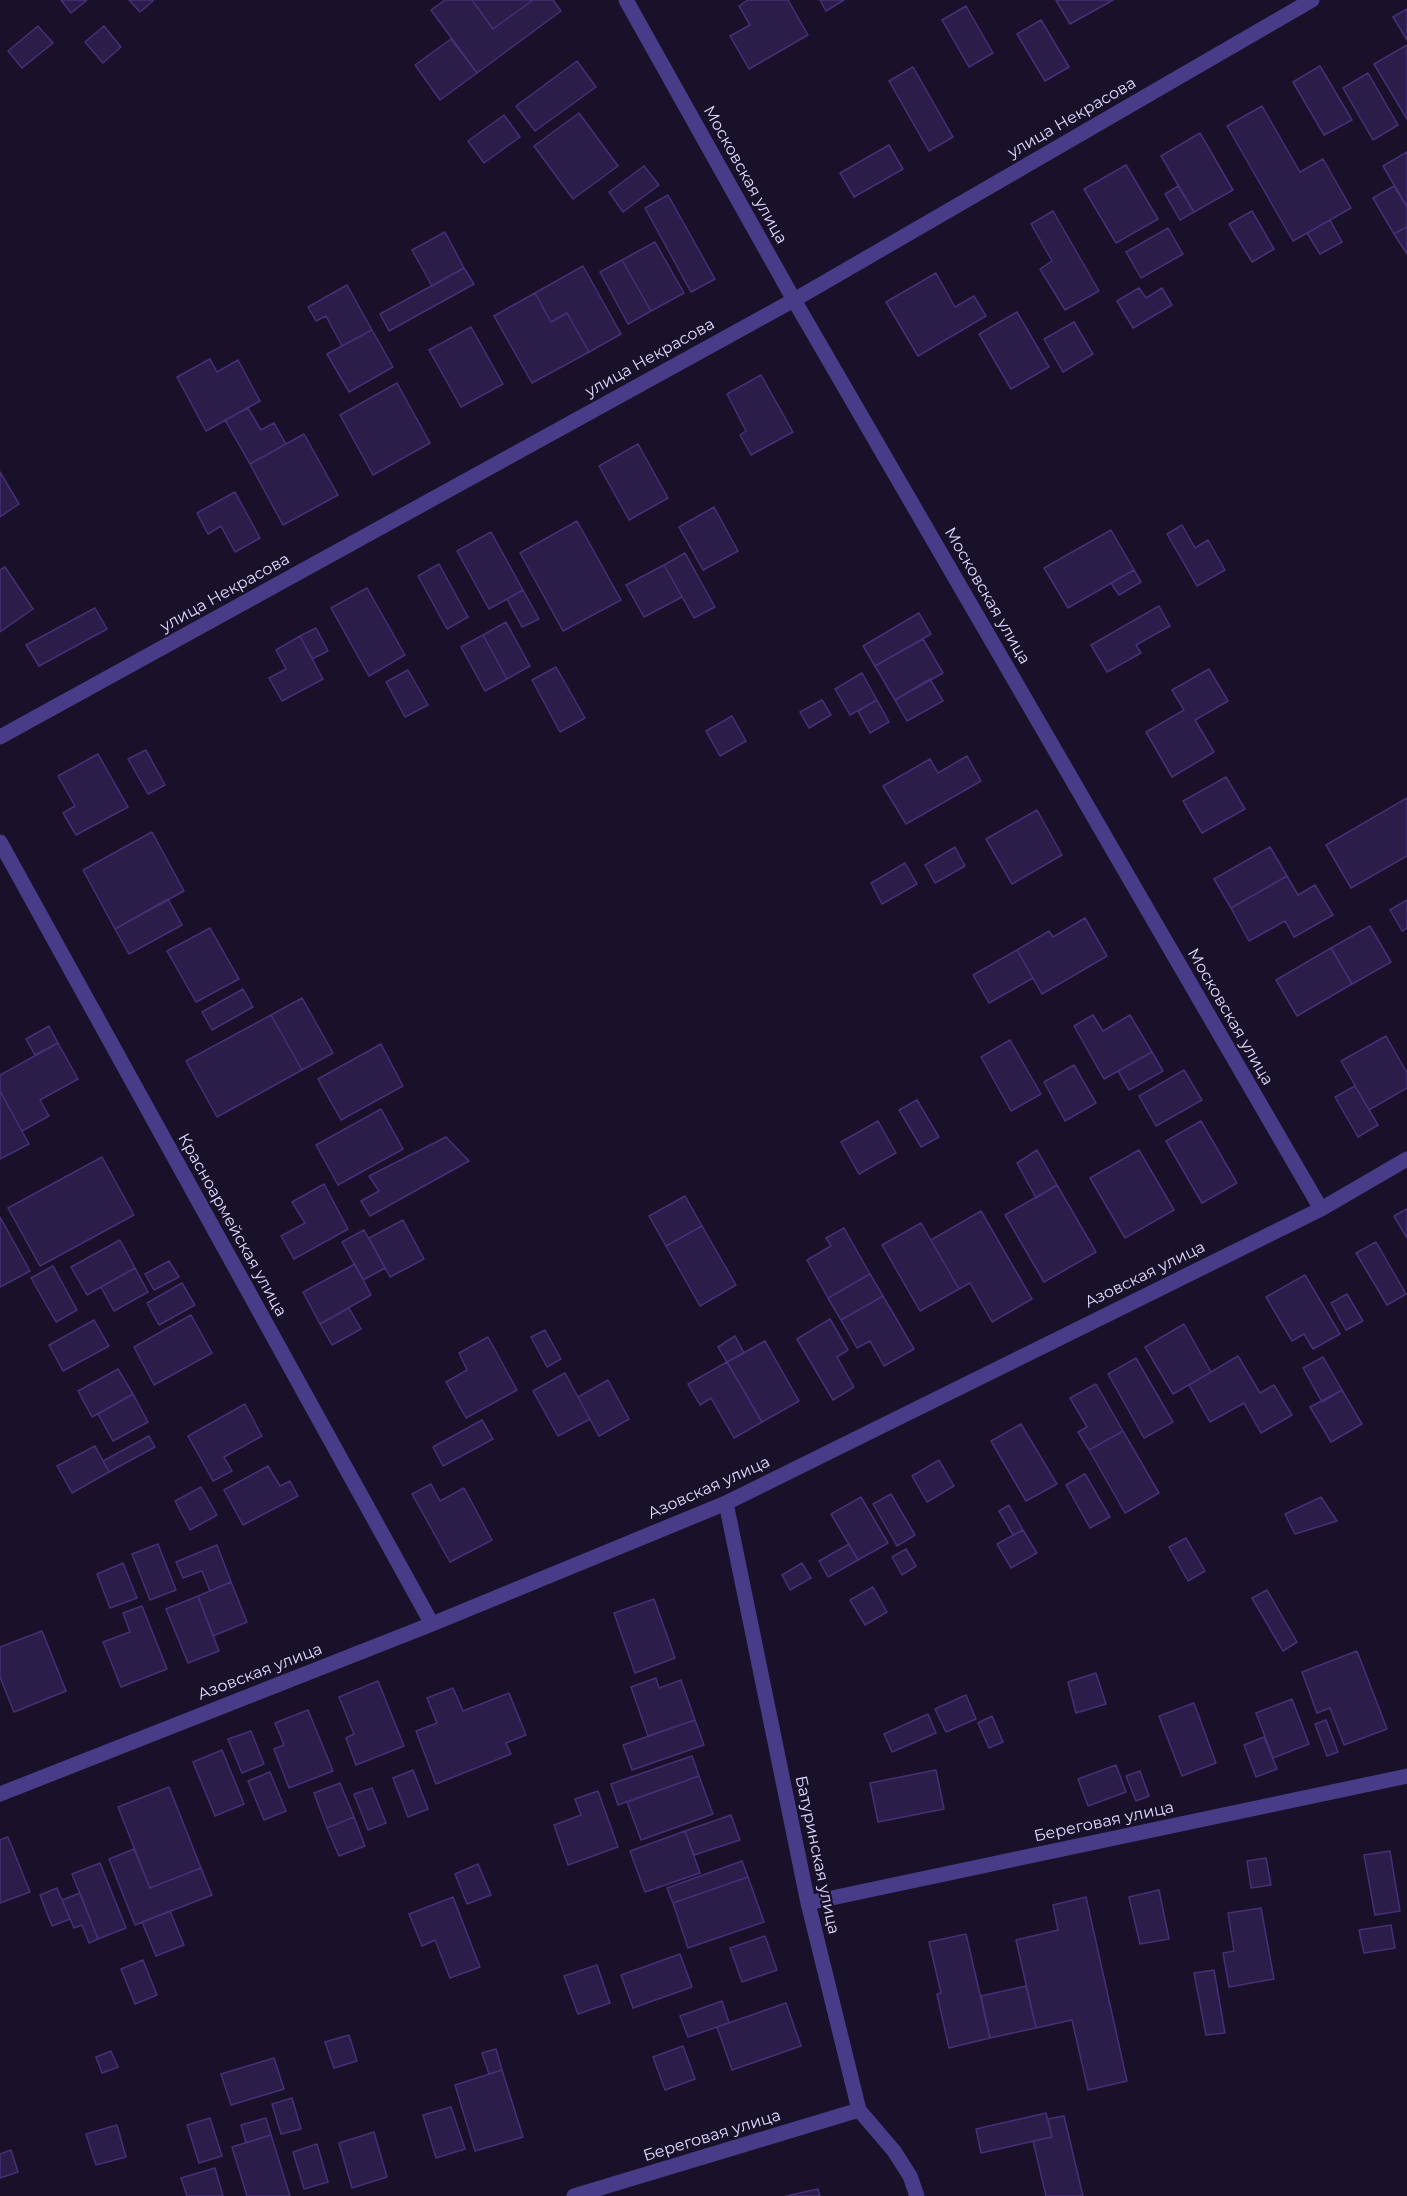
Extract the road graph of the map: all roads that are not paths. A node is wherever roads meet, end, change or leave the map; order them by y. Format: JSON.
{"nodes":[{"id":1,"x":626,"y":0,"type":"edge"},
{"id":2,"x":1312,"y":0,"type":"edge"},
{"id":3,"x":794,"y":300,"type":"junction"},
{"id":4,"x":0,"y":737,"type":"edge"},
{"id":5,"x":0,"y":842,"type":"edge"},
{"id":6,"x":1407,"y":1159,"type":"edge"},
{"id":7,"x":1320,"y":1209,"type":"junction"},
{"id":8,"x":726,"y":1503,"type":"junction"},
{"id":9,"x":432,"y":1624,"type":"junction"},
{"id":10,"x":1407,"y":1776,"type":"edge"},
{"id":11,"x":0,"y":1794,"type":"edge"},
{"id":12,"x":808,"y":1903,"type":"junction"},
{"id":13,"x":860,"y":2110,"type":"junction"},
{"id":14,"x":574,"y":2196,"type":"edge"},
{"id":15,"x":917,"y":2196,"type":"edge"}],
"edges":[{"from":1,"to":3,"type":"street","name":"Московская улица"},
{"from":2,"to":3,"type":"street","name":"улица Некрасова"},
{"from":3,"to":4,"type":"street","name":"улица Некрасова"},
{"from":3,"to":7,"type":"street","name":"Московская улица"},
{"from":5,"to":9,"type":"street","name":"Красноармейская улица"},
{"from":6,"to":7,"type":"street","name":"Азовская улица"},
{"from":7,"to":8,"type":"street","name":"Азовская улица"},
{"from":8,"to":9,"type":"street","name":"Азовская улица"},
{"from":8,"to":12,"type":"street","name":"Батуринская улица"},
{"from":9,"to":11,"type":"street","name":"Азовская улица"},
{"from":10,"to":12,"type":"street","name":"Береговая улица"},
{"from":12,"to":13,"type":"street","name":"Батуринская улица"},
{"from":13,"to":14,"type":"street","name":"Береговая улица"},
{"from":13,"to":15,"type":"street","name":"Батуринская улица"}]}
